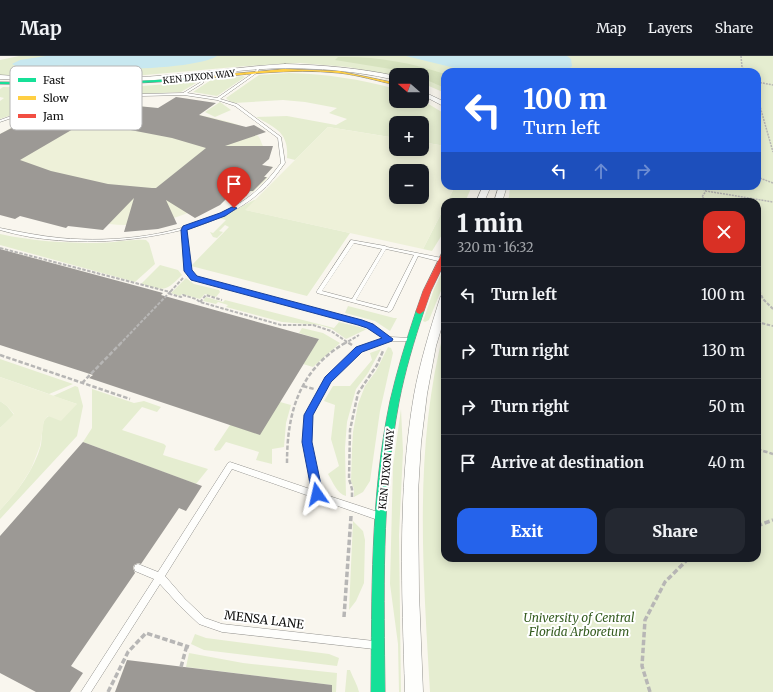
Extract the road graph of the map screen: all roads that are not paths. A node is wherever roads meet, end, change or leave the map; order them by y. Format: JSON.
{"nodes":[{"id":1,"x":258,"y":69,"type":"junction"},
{"id":2,"x":204,"y":75,"type":"junction"},
{"id":3,"x":389,"y":77,"type":"edge"},
{"id":4,"x":389,"y":82,"type":"edge"},
{"id":5,"x":142,"y":83,"type":"edge"},
{"id":6,"x":429,"y":90,"type":"edge"},
{"id":7,"x":435,"y":92,"type":"dead end"},
{"id":8,"x":184,"y":94,"type":"junction"},
{"id":9,"x":142,"y":95,"type":"edge"},
{"id":10,"x":429,"y":97,"type":"edge"},
{"id":11,"x":218,"y":99,"type":"junction"},
{"id":12,"x":441,"y":103,"type":"edge"},
{"id":13,"x":10,"y":117,"type":"edge"},
{"id":14,"x":0,"y":120,"type":"edge"},
{"id":15,"x":186,"y":228,"type":"junction"},
{"id":16,"x":0,"y":229,"type":"edge"},
{"id":17,"x":385,"y":247,"type":"junction"},
{"id":18,"x":417,"y":254,"type":"junction"},
{"id":19,"x":441,"y":257,"type":"edge"},
{"id":20,"x":441,"y":263,"type":"edge"},
{"id":21,"x":353,"y":301,"type":"junction"},
{"id":22,"x":441,"y":311,"type":"edge"},
{"id":23,"x":389,"y":339,"type":"junction"},
{"id":24,"x":409,"y":339,"type":"junction"},
{"id":25,"x":431,"y":342,"type":"junction"},
{"id":26,"x":317,"y":494,"type":"junction"},
{"id":27,"x":381,"y":517,"type":"junction"},
{"id":28,"x":138,"y":568,"type":"dead end"},
{"id":29,"x":160,"y":577,"type":"junction"},
{"id":30,"x":378,"y":645,"type":"junction"},
{"id":31,"x":86,"y":692,"type":"edge"},
{"id":32,"x":378,"y":692,"type":"edge"},
{"id":33,"x":414,"y":692,"type":"edge"}],
"edges":[{"from":1,"to":2,"type":"street","name":"KEN DIXON WAY"},
{"from":1,"to":3,"type":"street","name":"KEN DIXON WAY"},
{"from":1,"to":4,"type":"street","name":"KEN DIXON WAY"},
{"from":1,"to":11,"type":"lane"},
{"from":2,"to":5,"type":"street","name":"KEN DIXON WAY"},
{"from":2,"to":8,"type":"lane"},
{"from":6,"to":7,"type":"street"},
{"from":8,"to":9,"type":"lane"},
{"from":8,"to":11,"type":"lane"},
{"from":10,"to":12,"type":"street"},
{"from":11,"to":15,"type":"lane"},
{"from":13,"to":14,"type":"lane"},
{"from":15,"to":16,"type":"lane"},
{"from":15,"to":23,"type":"lane"},
{"from":17,"to":18,"type":"lane"},
{"from":17,"to":21,"type":"lane"},
{"from":17,"to":21,"type":"lane"},
{"from":18,"to":19,"type":"lane"},
{"from":18,"to":21,"type":"lane"},
{"from":20,"to":24,"type":"street","name":"KEN DIXON WAY"},
{"from":22,"to":25,"type":"street"},
{"from":23,"to":24,"type":"lane"},
{"from":23,"to":26,"type":"lane"},
{"from":24,"to":25,"type":"street"},
{"from":24,"to":27,"type":"street","name":"KEN DIXON WAY"},
{"from":25,"to":33,"type":"street"},
{"from":26,"to":27,"type":"lane"},
{"from":26,"to":29,"type":"lane"},
{"from":27,"to":30,"type":"street","name":"KEN DIXON WAY"},
{"from":28,"to":29,"type":"lane"},
{"from":29,"to":30,"type":"lane","name":"MENSA LANE"},
{"from":29,"to":31,"type":"lane"},
{"from":30,"to":32,"type":"street","name":"KEN DIXON WAY"}]}
